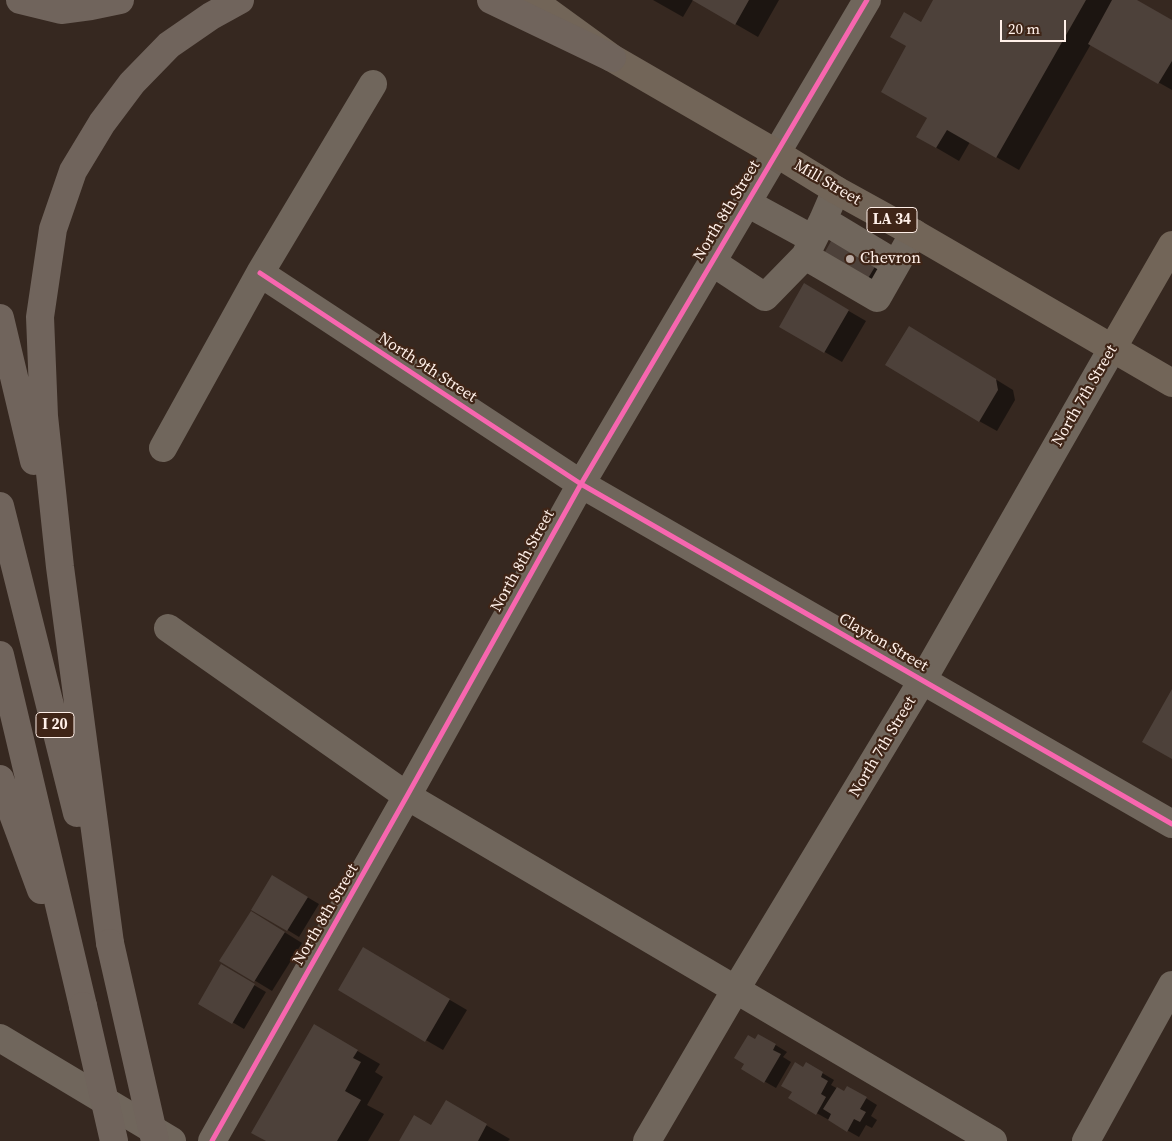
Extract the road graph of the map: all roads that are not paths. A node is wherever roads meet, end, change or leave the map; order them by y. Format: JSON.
{"nodes":[{"id":1,"x":20,"y":0,"type":"edge"},
{"id":2,"x":120,"y":0,"type":"edge"},
{"id":3,"x":240,"y":0,"type":"edge"},
{"id":4,"x":491,"y":0,"type":"edge"},
{"id":5,"x":532,"y":0,"type":"edge"},
{"id":6,"x":867,"y":0,"type":"edge"},
{"id":7,"x":612,"y":58,"type":"junction"},
{"id":8,"x":373,"y":84,"type":"dead end"},
{"id":9,"x":776,"y":153,"type":"junction"},
{"id":10,"x":836,"y":190,"type":"junction"},
{"id":11,"x":746,"y":204,"type":"junction"},
{"id":12,"x":914,"y":233,"type":"junction"},
{"id":13,"x":814,"y":239,"type":"junction"},
{"id":14,"x":1172,"y":245,"type":"edge"},
{"id":15,"x":712,"y":262,"type":"junction"},
{"id":16,"x":896,"y":264,"type":"junction"},
{"id":17,"x":260,"y":273,"type":"junction"},
{"id":18,"x":0,"y":318,"type":"edge"},
{"id":19,"x":1112,"y":349,"type":"junction"},
{"id":20,"x":1172,"y":383,"type":"edge"},
{"id":21,"x":163,"y":448,"type":"dead end"},
{"id":22,"x":581,"y":484,"type":"junction"},
{"id":23,"x":0,"y":506,"type":"edge"},
{"id":24,"x":60,"y":568,"type":"junction"},
{"id":25,"x":168,"y":628,"type":"dead end"},
{"id":26,"x":0,"y":655,"type":"edge"},
{"id":27,"x":922,"y":681,"type":"junction"},
{"id":28,"x":0,"y":779,"type":"edge"},
{"id":29,"x":408,"y":796,"type":"junction"},
{"id":30,"x":1172,"y":824,"type":"edge"},
{"id":31,"x":110,"y":944,"type":"junction"},
{"id":32,"x":1172,"y":985,"type":"edge"},
{"id":33,"x":736,"y":989,"type":"junction"},
{"id":34,"x":83,"y":1006,"type":"junction"},
{"id":35,"x":0,"y":1038,"type":"edge"},
{"id":36,"x":114,"y":1141,"type":"edge"},
{"id":37,"x":155,"y":1141,"type":"edge"},
{"id":38,"x":172,"y":1141,"type":"edge"},
{"id":39,"x":212,"y":1141,"type":"edge"},
{"id":40,"x":647,"y":1141,"type":"edge"},
{"id":41,"x":993,"y":1141,"type":"edge"},
{"id":42,"x":1086,"y":1141,"type":"edge"}],
"edges":[{"from":1,"to":2,"type":"highway"},
{"from":3,"to":24,"type":"highway"},
{"from":4,"to":7,"type":"highway"},
{"from":5,"to":7,"type":"main road","number":"LA 34"},
{"from":6,"to":9,"type":"street","name":"North 8th Street"},
{"from":7,"to":9,"type":"main road","name":"Mill Street","number":"LA 34"},
{"from":8,"to":17,"type":"street"},
{"from":9,"to":10,"type":"main road","name":"Mill Street","number":"LA 34"},
{"from":9,"to":11,"type":"street","name":"North 8th Street"},
{"from":10,"to":12,"type":"main road","name":"Mill Street","number":"LA 34"},
{"from":10,"to":13,"type":"street"},
{"from":11,"to":13,"type":"street"},
{"from":11,"to":15,"type":"street","name":"North 8th Street"},
{"from":12,"to":16,"type":"street"},
{"from":12,"to":19,"type":"main road","name":"Mill Street","number":"LA 34"},
{"from":13,"to":15,"type":"street"},
{"from":13,"to":16,"type":"street"},
{"from":13,"to":16,"type":"street"},
{"from":14,"to":19,"type":"main road","name":"North 7th Street"},
{"from":15,"to":22,"type":"street","name":"North 8th Street"},
{"from":17,"to":21,"type":"street"},
{"from":17,"to":22,"type":"street","name":"North 9th Street"},
{"from":18,"to":24,"type":"highway"},
{"from":19,"to":20,"type":"main road","name":"Mill Street","number":"LA 34"},
{"from":19,"to":27,"type":"street","name":"North 7th Street"},
{"from":22,"to":27,"type":"street","name":"Clayton Street"},
{"from":22,"to":29,"type":"street","name":"North 8th Street"},
{"from":23,"to":31,"type":"highway","number":"I 20"},
{"from":24,"to":31,"type":"highway"},
{"from":25,"to":29,"type":"street"},
{"from":26,"to":34,"type":"highway","number":"I 20"},
{"from":27,"to":30,"type":"street","name":"Clayton Street"},
{"from":27,"to":33,"type":"street","name":"North 7th Street"},
{"from":28,"to":34,"type":"highway"},
{"from":29,"to":33,"type":"street"},
{"from":29,"to":39,"type":"street","name":"North 8th Street"},
{"from":31,"to":37,"type":"highway","number":"I 20","bridge":true},
{"from":32,"to":42,"type":"street"},
{"from":33,"to":40,"type":"street","name":"North 7th Street"},
{"from":33,"to":41,"type":"street"},
{"from":34,"to":36,"type":"highway","number":"I 20","bridge":true},
{"from":35,"to":38,"type":"street"}]}
